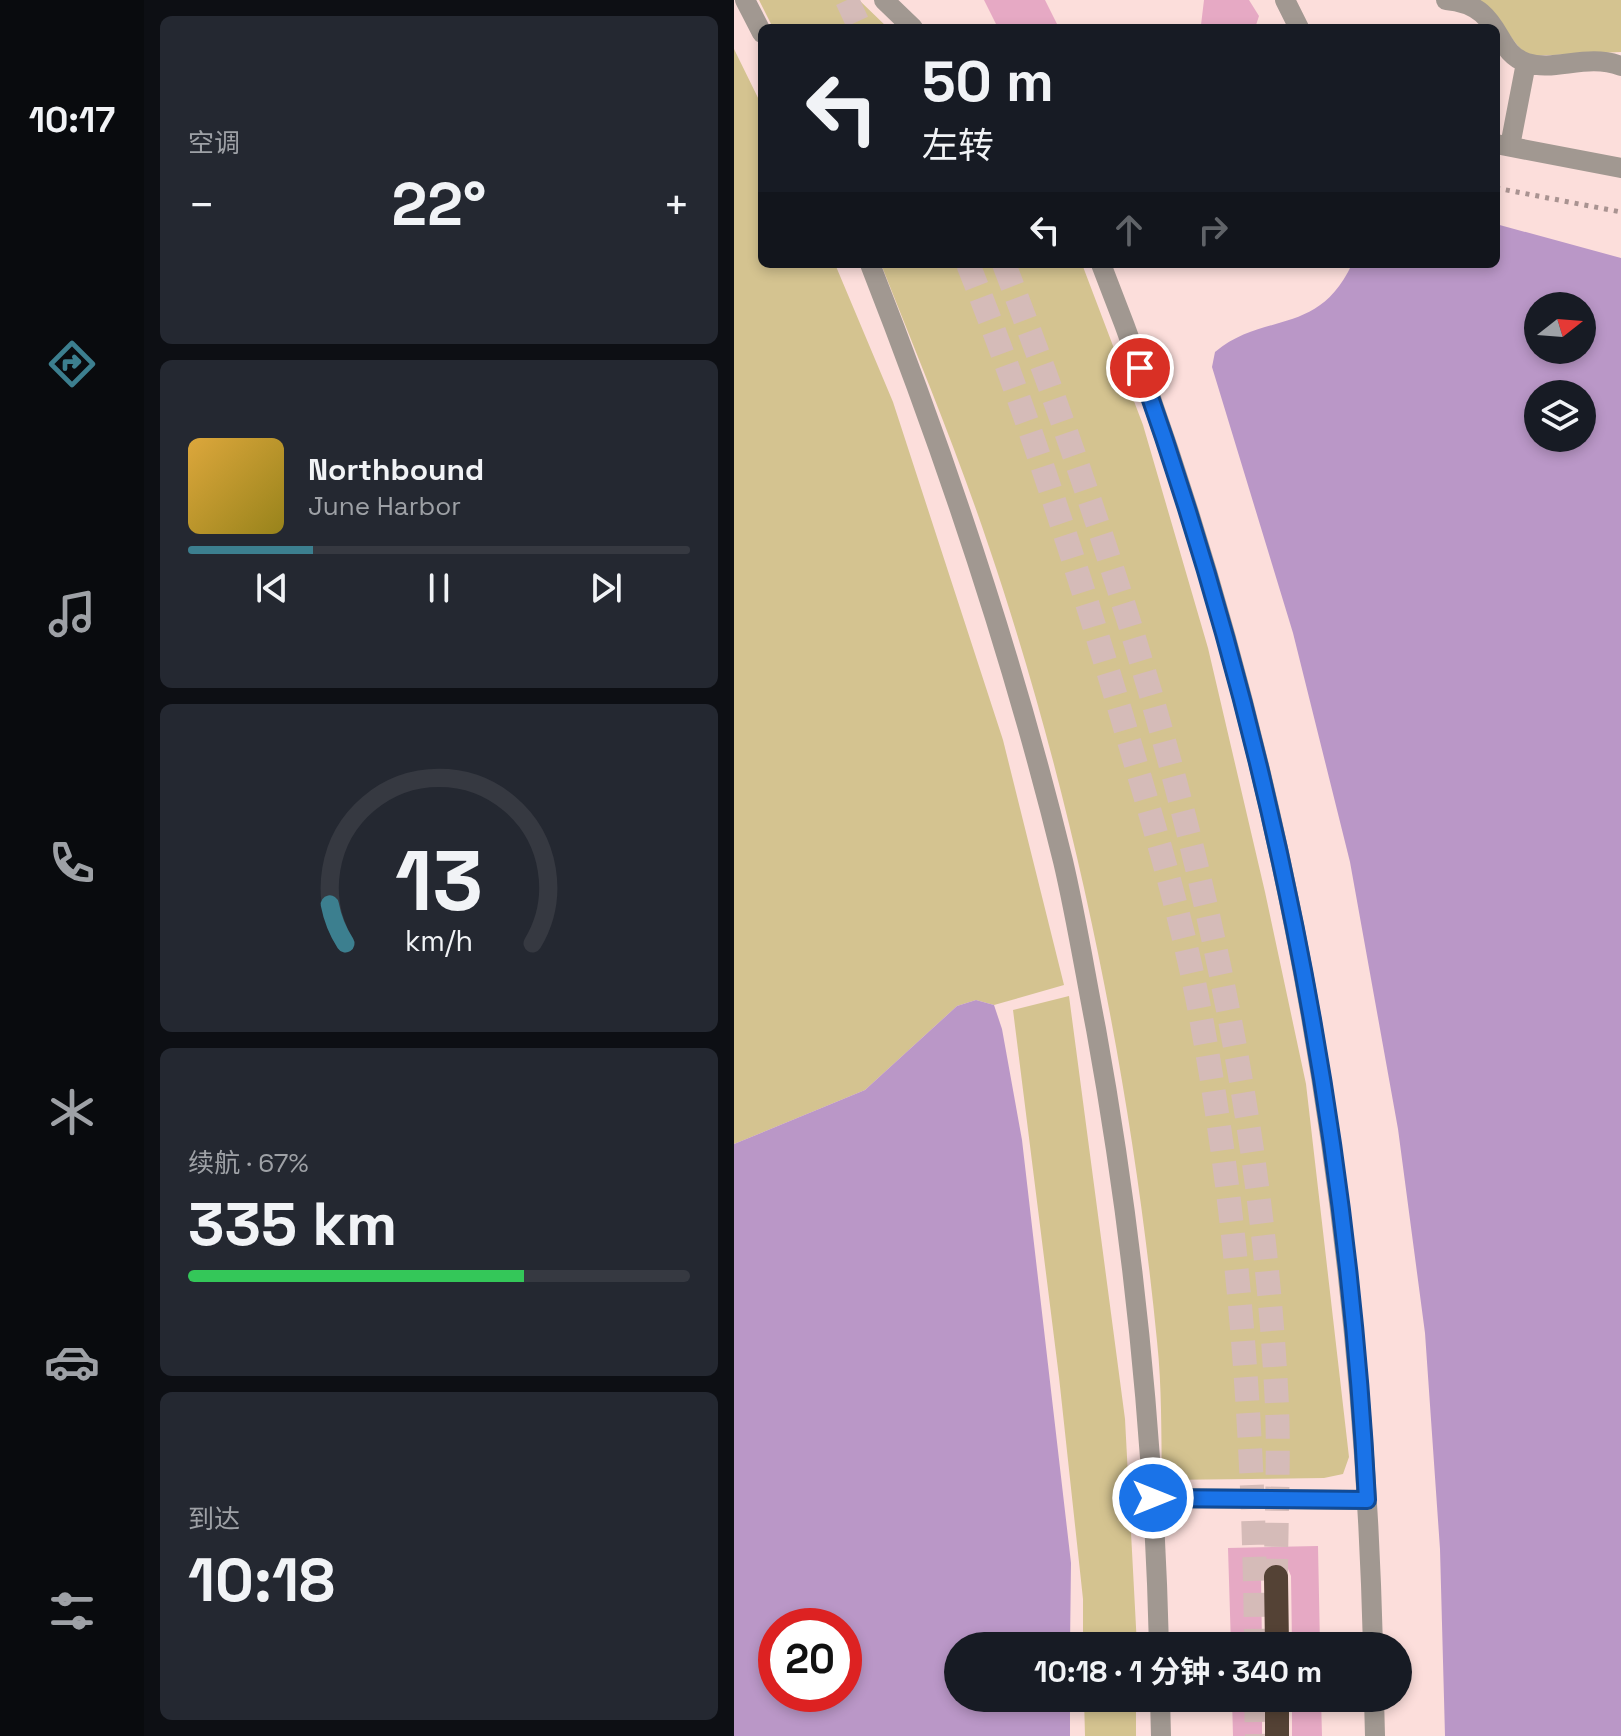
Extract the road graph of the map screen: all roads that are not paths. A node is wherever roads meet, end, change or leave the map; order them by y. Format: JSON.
{"nodes":[{"id":1,"x":745,"y":0,"type":"edge"},
{"id":2,"x":884,"y":0,"type":"edge"},
{"id":3,"x":1285,"y":0,"type":"edge"},
{"id":4,"x":1446,"y":0,"type":"edge"},
{"id":5,"x":909,"y":24,"type":"edge"},
{"id":6,"x":1297,"y":24,"type":"edge"},
{"id":7,"x":1492,"y":24,"type":"edge"},
{"id":8,"x":758,"y":25,"type":"edge"},
{"id":9,"x":1500,"y":35,"type":"edge"},
{"id":10,"x":1526,"y":63,"type":"junction"},
{"id":11,"x":1621,"y":66,"type":"edge"},
{"id":12,"x":1503,"y":145,"type":"edge"},
{"id":13,"x":1621,"y":168,"type":"edge"},
{"id":14,"x":871,"y":268,"type":"edge"},
{"id":15,"x":1102,"y":268,"type":"edge"},
{"id":16,"x":1153,"y":1498,"type":"junction"},
{"id":17,"x":1367,"y":1500,"type":"junction"},
{"id":18,"x":1276,"y":1577,"type":"tunnel mouth"},
{"id":19,"x":1158,"y":1632,"type":"edge"},
{"id":20,"x":1277,"y":1632,"type":"edge"},
{"id":21,"x":1372,"y":1632,"type":"edge"},
{"id":22,"x":1160,"y":1712,"type":"edge"},
{"id":23,"x":1277,"y":1712,"type":"edge"},
{"id":24,"x":1374,"y":1712,"type":"edge"},
{"id":25,"x":1161,"y":1736,"type":"edge"},
{"id":26,"x":1277,"y":1736,"type":"edge"},
{"id":27,"x":1375,"y":1736,"type":"edge"}],
"edges":[{"from":1,"to":8,"type":"lane"},
{"from":2,"to":5,"type":"lane"},
{"from":3,"to":6,"type":"lane"},
{"from":4,"to":7,"type":"lane"},
{"from":9,"to":10,"type":"lane"},
{"from":10,"to":11,"type":"lane"},
{"from":10,"to":12,"type":"lane"},
{"from":12,"to":13,"type":"lane"},
{"from":14,"to":16,"type":"lane"},
{"from":15,"to":17,"type":"lane"},
{"from":16,"to":17,"type":"lane"},
{"from":16,"to":19,"type":"lane"},
{"from":17,"to":21,"type":"lane"},
{"from":18,"to":20,"type":"highway"},
{"from":22,"to":25,"type":"lane"},
{"from":23,"to":26,"type":"highway"},
{"from":24,"to":27,"type":"lane"}]}
